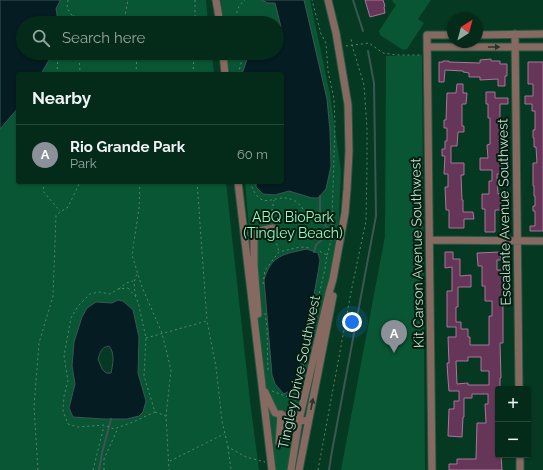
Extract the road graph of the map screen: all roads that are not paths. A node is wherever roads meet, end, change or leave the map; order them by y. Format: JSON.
{"nodes":[{"id":1,"x":216,"y":0,"type":"edge"},
{"id":2,"x":328,"y":0,"type":"edge"},
{"id":3,"x":219,"y":16,"type":"edge"},
{"id":4,"x":515,"y":34,"type":"junction"},
{"id":5,"x":543,"y":34,"type":"edge"},
{"id":6,"x":447,"y":35,"type":"edge"},
{"id":7,"x":483,"y":35,"type":"edge"},
{"id":8,"x":516,"y":47,"type":"junction"},
{"id":9,"x":543,"y":47,"type":"edge"},
{"id":10,"x":427,"y":51,"type":"junction"},
{"id":11,"x":224,"y":60,"type":"edge"},
{"id":12,"x":225,"y":72,"type":"edge"},
{"id":13,"x":238,"y":184,"type":"edge"},
{"id":14,"x":273,"y":228,"type":"dead end"},
{"id":15,"x":430,"y":240,"type":"junction"},
{"id":16,"x":517,"y":240,"type":"junction"},
{"id":17,"x":543,"y":241,"type":"edge"},
{"id":18,"x":333,"y":279,"type":"junction"},
{"id":19,"x":519,"y":386,"type":"edge"},
{"id":20,"x":281,"y":414,"type":"junction"},
{"id":21,"x":299,"y":420,"type":"junction"},
{"id":22,"x":308,"y":421,"type":"junction"},
{"id":23,"x":279,"y":443,"type":"dead end"},
{"id":24,"x":520,"y":458,"type":"edge"},
{"id":25,"x":272,"y":470,"type":"edge"},
{"id":26,"x":292,"y":470,"type":"edge"},
{"id":27,"x":299,"y":470,"type":"edge"},
{"id":28,"x":432,"y":470,"type":"edge"},
{"id":29,"x":520,"y":470,"type":"edge"}],
"edges":[{"from":1,"to":3,"type":"street"},
{"from":2,"to":18,"type":"street","name":"Tingley Drive Southwest"},
{"from":4,"to":5,"type":"street"},
{"from":4,"to":7,"type":"street"},
{"from":4,"to":8,"type":"street","name":"Escalante Avenue Southwest"},
{"from":6,"to":10,"type":"street","name":"Kit Carson Avenue Southwest"},
{"from":8,"to":9,"type":"street"},
{"from":10,"to":8,"type":"street","one_way":true},
{"from":8,"to":16,"type":"street","name":"Escalante Avenue Southwest"},
{"from":10,"to":15,"type":"street","name":"Kit Carson Avenue Southwest"},
{"from":11,"to":12,"type":"street"},
{"from":13,"to":25,"type":"street"},
{"from":14,"to":20,"type":"street"},
{"from":15,"to":16,"type":"street"},
{"from":15,"to":28,"type":"street","name":"Kit Carson Avenue Southwest"},
{"from":16,"to":17,"type":"street"},
{"from":16,"to":19,"type":"street","name":"Escalante Avenue Southwest"},
{"from":18,"to":21,"type":"street","name":"Tingley Drive Southwest"},
{"from":22,"to":18,"type":"street","name":"Tingley Drive Southwest","one_way":true},
{"from":20,"to":21,"type":"street"},
{"from":20,"to":23,"type":"street"},
{"from":21,"to":22,"type":"street"},
{"from":21,"to":26,"type":"street","name":"Tingley Drive Southwest"},
{"from":22,"to":27,"type":"street","name":"Tingley Drive Southwest"},
{"from":24,"to":29,"type":"street"}]}
